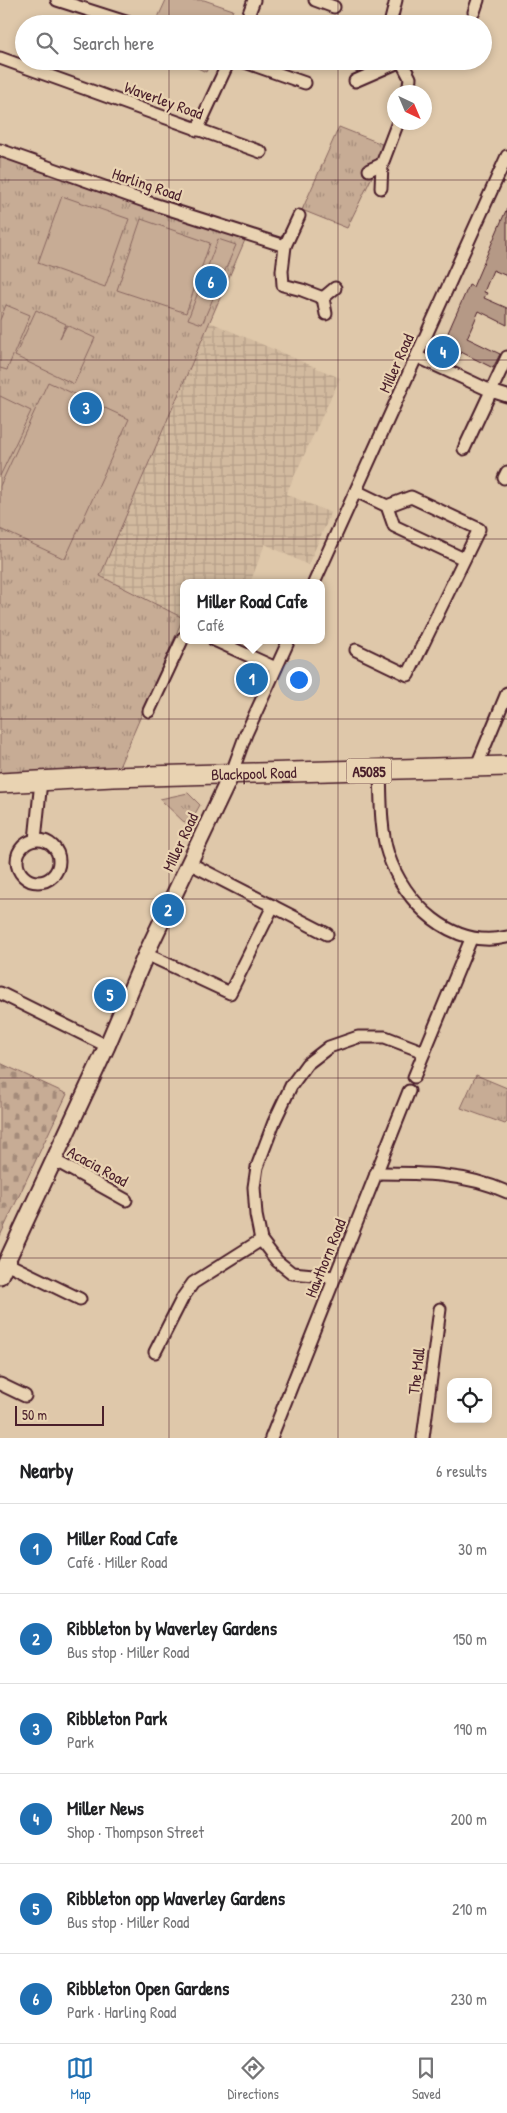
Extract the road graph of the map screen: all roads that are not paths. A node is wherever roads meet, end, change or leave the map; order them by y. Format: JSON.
{"nodes":[{"id":1,"x":57,"y":0,"type":"edge"},
{"id":2,"x":254,"y":0,"type":"edge"},
{"id":3,"x":315,"y":0,"type":"edge"},
{"id":4,"x":396,"y":0,"type":"edge"},
{"id":5,"x":478,"y":0,"type":"edge"},
{"id":6,"x":334,"y":7,"type":"dead end"},
{"id":7,"x":474,"y":12,"type":"dead end"},
{"id":8,"x":104,"y":15,"type":"edge"},
{"id":9,"x":248,"y":15,"type":"edge"},
{"id":10,"x":392,"y":15,"type":"edge"},
{"id":11,"x":0,"y":58,"type":"edge"},
{"id":12,"x":15,"y":63,"type":"edge"},
{"id":13,"x":33,"y":70,"type":"edge"},
{"id":14,"x":225,"y":70,"type":"edge"},
{"id":15,"x":268,"y":70,"type":"edge"},
{"id":16,"x":380,"y":70,"type":"edge"},
{"id":17,"x":406,"y":70,"type":"edge"},
{"id":18,"x":355,"y":81,"type":"dead end"},
{"id":19,"x":305,"y":83,"type":"dead end"},
{"id":20,"x":409,"y":85,"type":"edge"},
{"id":21,"x":197,"y":130,"type":"junction"},
{"id":22,"x":395,"y":130,"type":"edge"},
{"id":23,"x":0,"y":150,"type":"edge"},
{"id":24,"x":261,"y":152,"type":"dead end"},
{"id":25,"x":507,"y":156,"type":"edge"},
{"id":26,"x":382,"y":164,"type":"junction"},
{"id":27,"x":369,"y":170,"type":"dead end"},
{"id":28,"x":381,"y":188,"type":"dead end"},
{"id":29,"x":299,"y":216,"type":"dead end"},
{"id":30,"x":285,"y":246,"type":"junction"},
{"id":31,"x":285,"y":286,"type":"junction"},
{"id":32,"x":334,"y":288,"type":"dead end"},
{"id":33,"x":274,"y":293,"type":"dead end"},
{"id":34,"x":323,"y":298,"type":"junction"},
{"id":35,"x":326,"y":314,"type":"dead end"},
{"id":36,"x":418,"y":357,"type":"junction"},
{"id":37,"x":507,"y":357,"type":"edge"},
{"id":38,"x":491,"y":391,"type":"junction"},
{"id":39,"x":507,"y":396,"type":"edge"},
{"id":40,"x":464,"y":449,"type":"dead end"},
{"id":41,"x":356,"y":491,"type":"junction"},
{"id":42,"x":388,"y":506,"type":"junction"},
{"id":43,"x":464,"y":559,"type":"junction"},
{"id":44,"x":316,"y":579,"type":"edge"},
{"id":45,"x":180,"y":644,"type":"edge"},
{"id":46,"x":223,"y":644,"type":"edge"},
{"id":47,"x":286,"y":644,"type":"edge"},
{"id":48,"x":356,"y":650,"type":"dead end"},
{"id":49,"x":276,"y":668,"type":"junction"},
{"id":50,"x":507,"y":693,"type":"edge"},
{"id":51,"x":149,"y":711,"type":"dead end"},
{"id":52,"x":477,"y":766,"type":"junction"},
{"id":53,"x":507,"y":766,"type":"edge"},
{"id":54,"x":380,"y":770,"type":"junction"},
{"id":55,"x":231,"y":775,"type":"junction"},
{"id":56,"x":41,"y":781,"type":"junction"},
{"id":57,"x":0,"y":783,"type":"edge"},
{"id":58,"x":35,"y":840,"type":"dead end"},
{"id":59,"x":189,"y":863,"type":"junction"},
{"id":60,"x":272,"y":906,"type":"junction"},
{"id":61,"x":328,"y":934,"type":"dead end"},
{"id":62,"x":507,"y":938,"type":"edge"},
{"id":63,"x":471,"y":939,"type":"junction"},
{"id":64,"x":146,"y":954,"type":"junction"},
{"id":65,"x":0,"y":993,"type":"edge"},
{"id":66,"x":106,"y":1046,"type":"junction"},
{"id":67,"x":424,"y":1052,"type":"junction"},
{"id":68,"x":414,"y":1077,"type":"dead end"},
{"id":69,"x":409,"y":1091,"type":"dead end"},
{"id":70,"x":54,"y":1160,"type":"junction"},
{"id":71,"x":376,"y":1173,"type":"junction"},
{"id":72,"x":507,"y":1192,"type":"edge"},
{"id":73,"x":126,"y":1200,"type":"dead end"},
{"id":74,"x":261,"y":1240,"type":"junction"},
{"id":75,"x":3,"y":1270,"type":"edge"},
{"id":76,"x":335,"y":1277,"type":"junction"},
{"id":77,"x":80,"y":1298,"type":"dead end"},
{"id":78,"x":440,"y":1309,"type":"dead end"},
{"id":79,"x":155,"y":1352,"type":"dead end"},
{"id":80,"x":0,"y":1384,"type":"edge"},
{"id":81,"x":25,"y":1396,"type":"dead end"},
{"id":82,"x":271,"y":1438,"type":"edge"},
{"id":83,"x":424,"y":1438,"type":"edge"}],
"edges":[{"from":1,"to":8,"type":"street"},
{"from":2,"to":9,"type":"street"},
{"from":3,"to":6,"type":"street"},
{"from":4,"to":10,"type":"street"},
{"from":5,"to":7,"type":"street"},
{"from":11,"to":12,"type":"street","name":"Waverley Road"},
{"from":13,"to":21,"type":"street","name":"Waverley Road"},
{"from":14,"to":21,"type":"street"},
{"from":15,"to":19,"type":"street"},
{"from":16,"to":18,"type":"street"},
{"from":17,"to":20,"type":"street"},
{"from":21,"to":24,"type":"street","name":"Waverley Road"},
{"from":22,"to":26,"type":"street"},
{"from":23,"to":30,"type":"street","name":"Harling Road"},
{"from":25,"to":36,"type":"street","name":"Miller Road"},
{"from":26,"to":27,"type":"street"},
{"from":26,"to":28,"type":"street"},
{"from":29,"to":30,"type":"street"},
{"from":30,"to":31,"type":"street"},
{"from":31,"to":33,"type":"street"},
{"from":31,"to":34,"type":"street"},
{"from":32,"to":34,"type":"street"},
{"from":34,"to":35,"type":"street"},
{"from":36,"to":38,"type":"street"},
{"from":36,"to":41,"type":"street","name":"Miller Road"},
{"from":37,"to":38,"type":"street"},
{"from":38,"to":39,"type":"street"},
{"from":38,"to":40,"type":"street"},
{"from":41,"to":42,"type":"street"},
{"from":41,"to":44,"type":"street","name":"Miller Road"},
{"from":42,"to":43,"type":"street"},
{"from":42,"to":43,"type":"street"},
{"from":43,"to":48,"type":"street"},
{"from":45,"to":51,"type":"street"},
{"from":46,"to":49,"type":"street"},
{"from":47,"to":49,"type":"street","name":"Miller Road"},
{"from":49,"to":55,"type":"street","name":"Miller Road"},
{"from":50,"to":52,"type":"street"},
{"from":52,"to":53,"type":"highway","name":"Blackpool Road","number":"A5085"},
{"from":52,"to":54,"type":"highway","name":"Blackpool Road","number":"A5085"},
{"from":54,"to":55,"type":"highway","name":"Blackpool Road","number":"A5085"},
{"from":54,"to":63,"type":"street"},
{"from":55,"to":56,"type":"highway","name":"Blackpool Road","number":"A5085"},
{"from":55,"to":59,"type":"street","name":"Miller Road"},
{"from":56,"to":57,"type":"highway","name":"Blackpool Road","number":"A5085"},
{"from":56,"to":58,"type":"street"},
{"from":59,"to":60,"type":"street"},
{"from":59,"to":64,"type":"street","name":"Miller Road"},
{"from":60,"to":61,"type":"street"},
{"from":60,"to":64,"type":"street"},
{"from":62,"to":63,"type":"street"},
{"from":63,"to":67,"type":"street"},
{"from":64,"to":66,"type":"street","name":"Miller Road"},
{"from":65,"to":66,"type":"street"},
{"from":66,"to":70,"type":"street","name":"Miller Road"},
{"from":67,"to":68,"type":"street"},
{"from":67,"to":74,"type":"street"},
{"from":69,"to":71,"type":"street","name":"Hawthorn Road"},
{"from":70,"to":73,"type":"street","name":"Acacia Road"},
{"from":70,"to":75,"type":"street","name":"Miller Road"},
{"from":71,"to":72,"type":"street"},
{"from":71,"to":76,"type":"street","name":"Hawthorn Road"},
{"from":74,"to":76,"type":"street"},
{"from":74,"to":79,"type":"street"},
{"from":75,"to":77,"type":"street"},
{"from":76,"to":82,"type":"street","name":"Hawthorn Road"},
{"from":78,"to":83,"type":"street","name":"The Mall"},
{"from":80,"to":81,"type":"street"}]}
